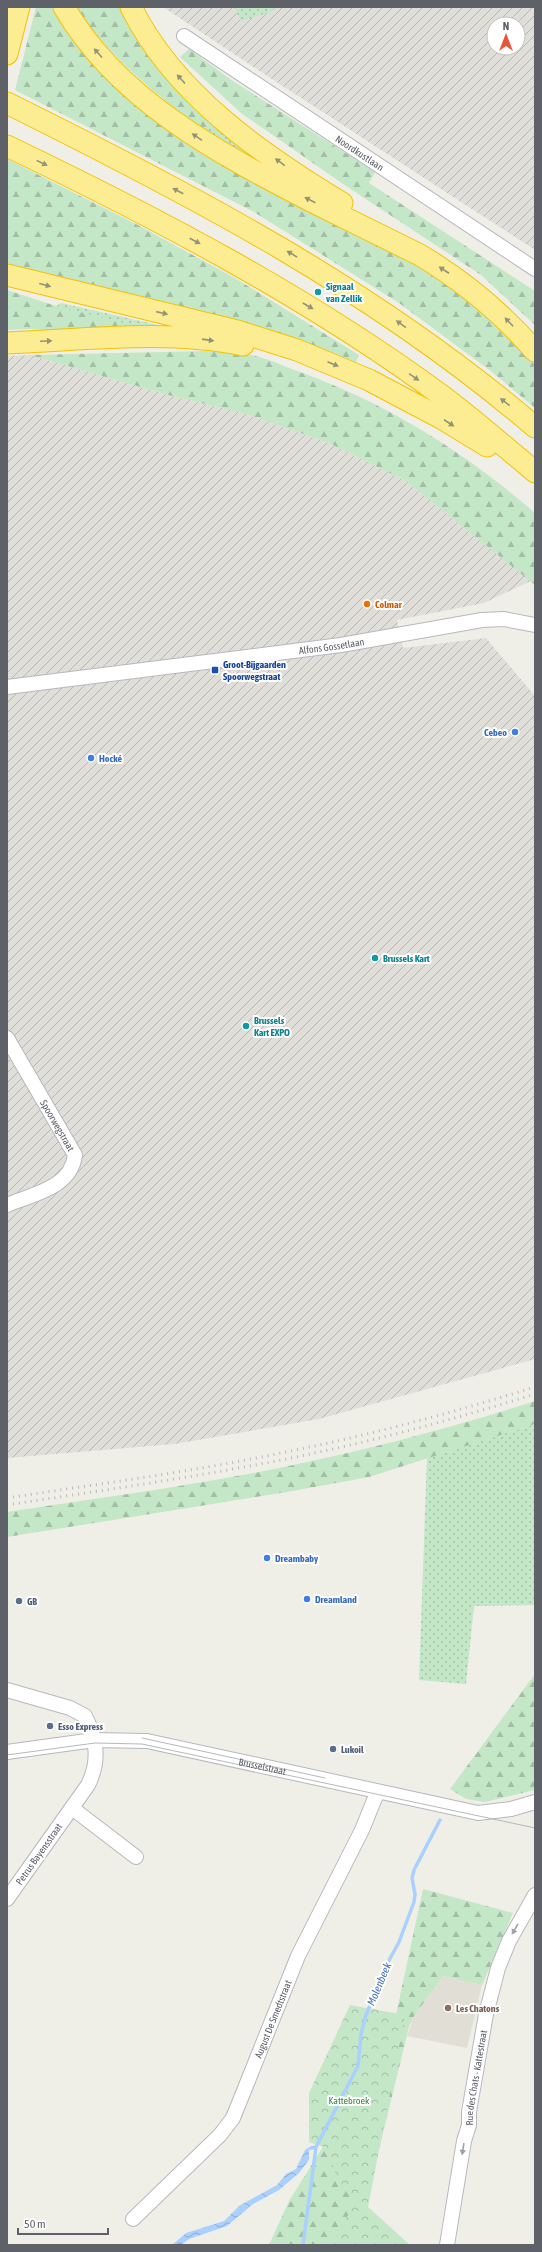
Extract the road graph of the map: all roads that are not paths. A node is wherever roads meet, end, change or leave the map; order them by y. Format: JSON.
{"nodes":[{"id":1,"x":19,"y":7,"type":"edge"},
{"id":2,"x":64,"y":7,"type":"edge"},
{"id":3,"x":131,"y":7,"type":"edge"},
{"id":4,"x":184,"y":36,"type":"dead end"},
{"id":5,"x":7,"y":54,"type":"edge"},
{"id":6,"x":7,"y":102,"type":"edge"},
{"id":7,"x":7,"y":146,"type":"edge"},
{"id":8,"x":420,"y":255,"type":"junction"},
{"id":9,"x":535,"y":269,"type":"edge"},
{"id":10,"x":7,"y":274,"type":"edge"},
{"id":11,"x":7,"y":343,"type":"edge"},
{"id":12,"x":297,"y":350,"type":"junction"},
{"id":13,"x":535,"y":351,"type":"edge"},
{"id":14,"x":535,"y":427,"type":"edge"},
{"id":15,"x":514,"y":454,"type":"junction"},
{"id":16,"x":535,"y":472,"type":"edge"},
{"id":17,"x":535,"y":625,"type":"edge"},
{"id":18,"x":7,"y":687,"type":"edge"},
{"id":19,"x":7,"y":1038,"type":"edge"},
{"id":20,"x":7,"y":1205,"type":"edge"},
{"id":21,"x":7,"y":1690,"type":"edge"},
{"id":22,"x":94,"y":1740,"type":"junction"},
{"id":23,"x":7,"y":1752,"type":"edge"},
{"id":24,"x":377,"y":1793,"type":"junction"},
{"id":25,"x":535,"y":1802,"type":"edge"},
{"id":26,"x":72,"y":1808,"type":"junction"},
{"id":27,"x":136,"y":1857,"type":"dead end"},
{"id":28,"x":535,"y":1895,"type":"edge"},
{"id":29,"x":7,"y":1899,"type":"edge"},
{"id":30,"x":133,"y":2219,"type":"dead end"},
{"id":31,"x":447,"y":2245,"type":"edge"}],
"edges":[{"from":1,"to":5,"type":"highway"},
{"from":8,"to":2,"type":"highway","one_way":true},
{"from":8,"to":3,"type":"highway","one_way":true},
{"from":4,"to":9,"type":"street","name":"Noordkustlaan"},
{"from":14,"to":6,"type":"highway","one_way":true},
{"from":7,"to":15,"type":"highway","one_way":true},
{"from":13,"to":8,"type":"highway","one_way":true},
{"from":10,"to":12,"type":"highway","one_way":true},
{"from":11,"to":12,"type":"highway","one_way":true},
{"from":12,"to":15,"type":"highway","one_way":true},
{"from":15,"to":16,"type":"highway"},
{"from":17,"to":18,"type":"street","name":"Alfons Gossetlaan"},
{"from":19,"to":20,"type":"street","name":"Spoorwegstraat"},
{"from":21,"to":22,"type":"street"},
{"from":22,"to":23,"type":"street","name":"Brusselstraat"},
{"from":22,"to":24,"type":"street","name":"Brusselstraat"},
{"from":22,"to":26,"type":"street","name":"Petrus Bayensstraat"},
{"from":24,"to":25,"type":"street","name":"Brusselstraat"},
{"from":24,"to":30,"type":"street","name":"August De Smedtstraat"},
{"from":26,"to":27,"type":"street"},
{"from":26,"to":29,"type":"street","name":"Petrus Bayensstraat"},
{"from":28,"to":31,"type":"street","name":"Rue des Chats - Kattestraat","one_way":true}]}
